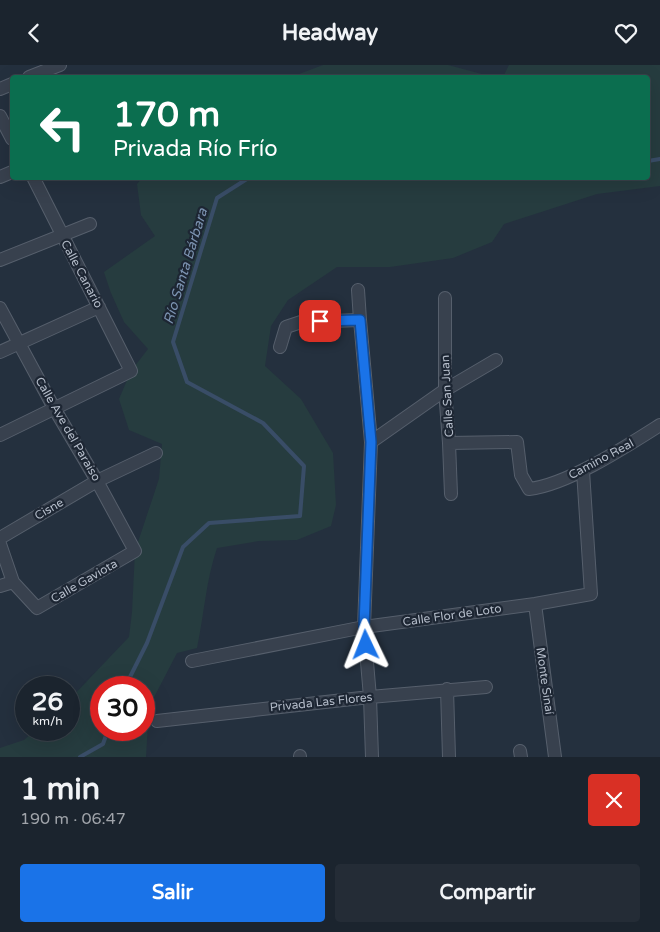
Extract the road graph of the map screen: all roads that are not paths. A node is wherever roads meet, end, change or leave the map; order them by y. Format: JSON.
{"nodes":[{"id":1,"x":60,"y":65,"type":"edge"},
{"id":2,"x":34,"y":75,"type":"edge"},
{"id":3,"x":0,"y":116,"type":"edge"},
{"id":4,"x":10,"y":135,"type":"edge"},
{"id":5,"x":34,"y":180,"type":"edge"},
{"id":6,"x":90,"y":224,"type":"dead end"},
{"id":7,"x":61,"y":236,"type":"junction"},
{"id":8,"x":0,"y":260,"type":"edge"},
{"id":9,"x":358,"y":290,"type":"dead end"},
{"id":10,"x":446,"y":298,"type":"dead end"},
{"id":11,"x":99,"y":307,"type":"junction"},
{"id":12,"x":0,"y":308,"type":"edge"},
{"id":13,"x":360,"y":320,"type":"junction"},
{"id":14,"x":20,"y":344,"type":"junction"},
{"id":15,"x":280,"y":347,"type":"dead end"},
{"id":16,"x":0,"y":352,"type":"edge"},
{"id":17,"x":496,"y":361,"type":"dead end"},
{"id":18,"x":445,"y":389,"type":"junction"},
{"id":19,"x":54,"y":408,"type":"junction"},
{"id":20,"x":660,"y":425,"type":"edge"},
{"id":21,"x":0,"y":435,"type":"edge"},
{"id":22,"x":371,"y":442,"type":"junction"},
{"id":23,"x":450,"y":443,"type":"junction"},
{"id":24,"x":156,"y":453,"type":"dead end"},
{"id":25,"x":582,"y":471,"type":"junction"},
{"id":26,"x":98,"y":481,"type":"junction"},
{"id":27,"x":451,"y":494,"type":"dead end"},
{"id":28,"x":0,"y":538,"type":"edge"},
{"id":29,"x":0,"y":544,"type":"edge"},
{"id":30,"x":135,"y":551,"type":"joint"},
{"id":31,"x":13,"y":582,"type":"junction"},
{"id":32,"x":0,"y":586,"type":"edge"},
{"id":33,"x":535,"y":604,"type":"junction"},
{"id":34,"x":364,"y":627,"type":"junction"},
{"id":35,"x":192,"y":661,"type":"dead end"},
{"id":36,"x":486,"y":687,"type":"dead end"},
{"id":37,"x":447,"y":689,"type":"junction"},
{"id":38,"x":370,"y":697,"type":"junction"},
{"id":39,"x":157,"y":721,"type":"dead end"},
{"id":40,"x":372,"y":757,"type":"edge"},
{"id":41,"x":449,"y":757,"type":"edge"},
{"id":42,"x":556,"y":757,"type":"edge"}],
"edges":[{"from":1,"to":2,"type":"street"},
{"from":3,"to":4,"type":"street"},
{"from":5,"to":7,"type":"street","name":"Calle Canario"},
{"from":6,"to":7,"type":"street"},
{"from":7,"to":8,"type":"street"},
{"from":7,"to":11,"type":"street","name":"Calle Canario"},
{"from":9,"to":13,"type":"street"},
{"from":10,"to":18,"type":"street","name":"Calle San Juan"},
{"from":11,"to":14,"type":"street"},
{"from":11,"to":19,"type":"street","name":"Calle Canario"},
{"from":12,"to":14,"type":"street","name":"Calle Ave del Paraíso"},
{"from":13,"to":15,"type":"street"},
{"from":13,"to":22,"type":"street"},
{"from":14,"to":16,"type":"street"},
{"from":14,"to":19,"type":"street","name":"Calle Ave del Paraíso"},
{"from":17,"to":18,"type":"street"},
{"from":18,"to":22,"type":"street"},
{"from":18,"to":23,"type":"street","name":"Calle San Juan"},
{"from":19,"to":21,"type":"street"},
{"from":19,"to":26,"type":"street","name":"Calle Ave del Paraíso"},
{"from":20,"to":25,"type":"street","name":"Camino Real"},
{"from":22,"to":34,"type":"street"},
{"from":23,"to":25,"type":"street","name":"Camino Real"},
{"from":23,"to":27,"type":"street","name":"Calle San Juan"},
{"from":24,"to":26,"type":"street","name":"Cisne"},
{"from":25,"to":33,"type":"street","name":"Calle Flor de Loto"},
{"from":26,"to":28,"type":"street","name":"Cisne"},
{"from":26,"to":30,"type":"street","name":"Calle Ave del Paraíso"},
{"from":29,"to":31,"type":"street"},
{"from":30,"to":31,"type":"street","name":"Calle Gaviota"},
{"from":31,"to":32,"type":"street"},
{"from":33,"to":34,"type":"street","name":"Calle Flor de Loto"},
{"from":33,"to":42,"type":"street","name":"Monte Sinaí"},
{"from":34,"to":35,"type":"street","name":"Calle Flor de Loto"},
{"from":34,"to":38,"type":"street"},
{"from":36,"to":37,"type":"street","name":"Privada Las Flores"},
{"from":37,"to":38,"type":"street","name":"Privada Las Flores"},
{"from":37,"to":41,"type":"street"},
{"from":38,"to":39,"type":"street","name":"Privada Las Flores"},
{"from":38,"to":40,"type":"street"}]}
